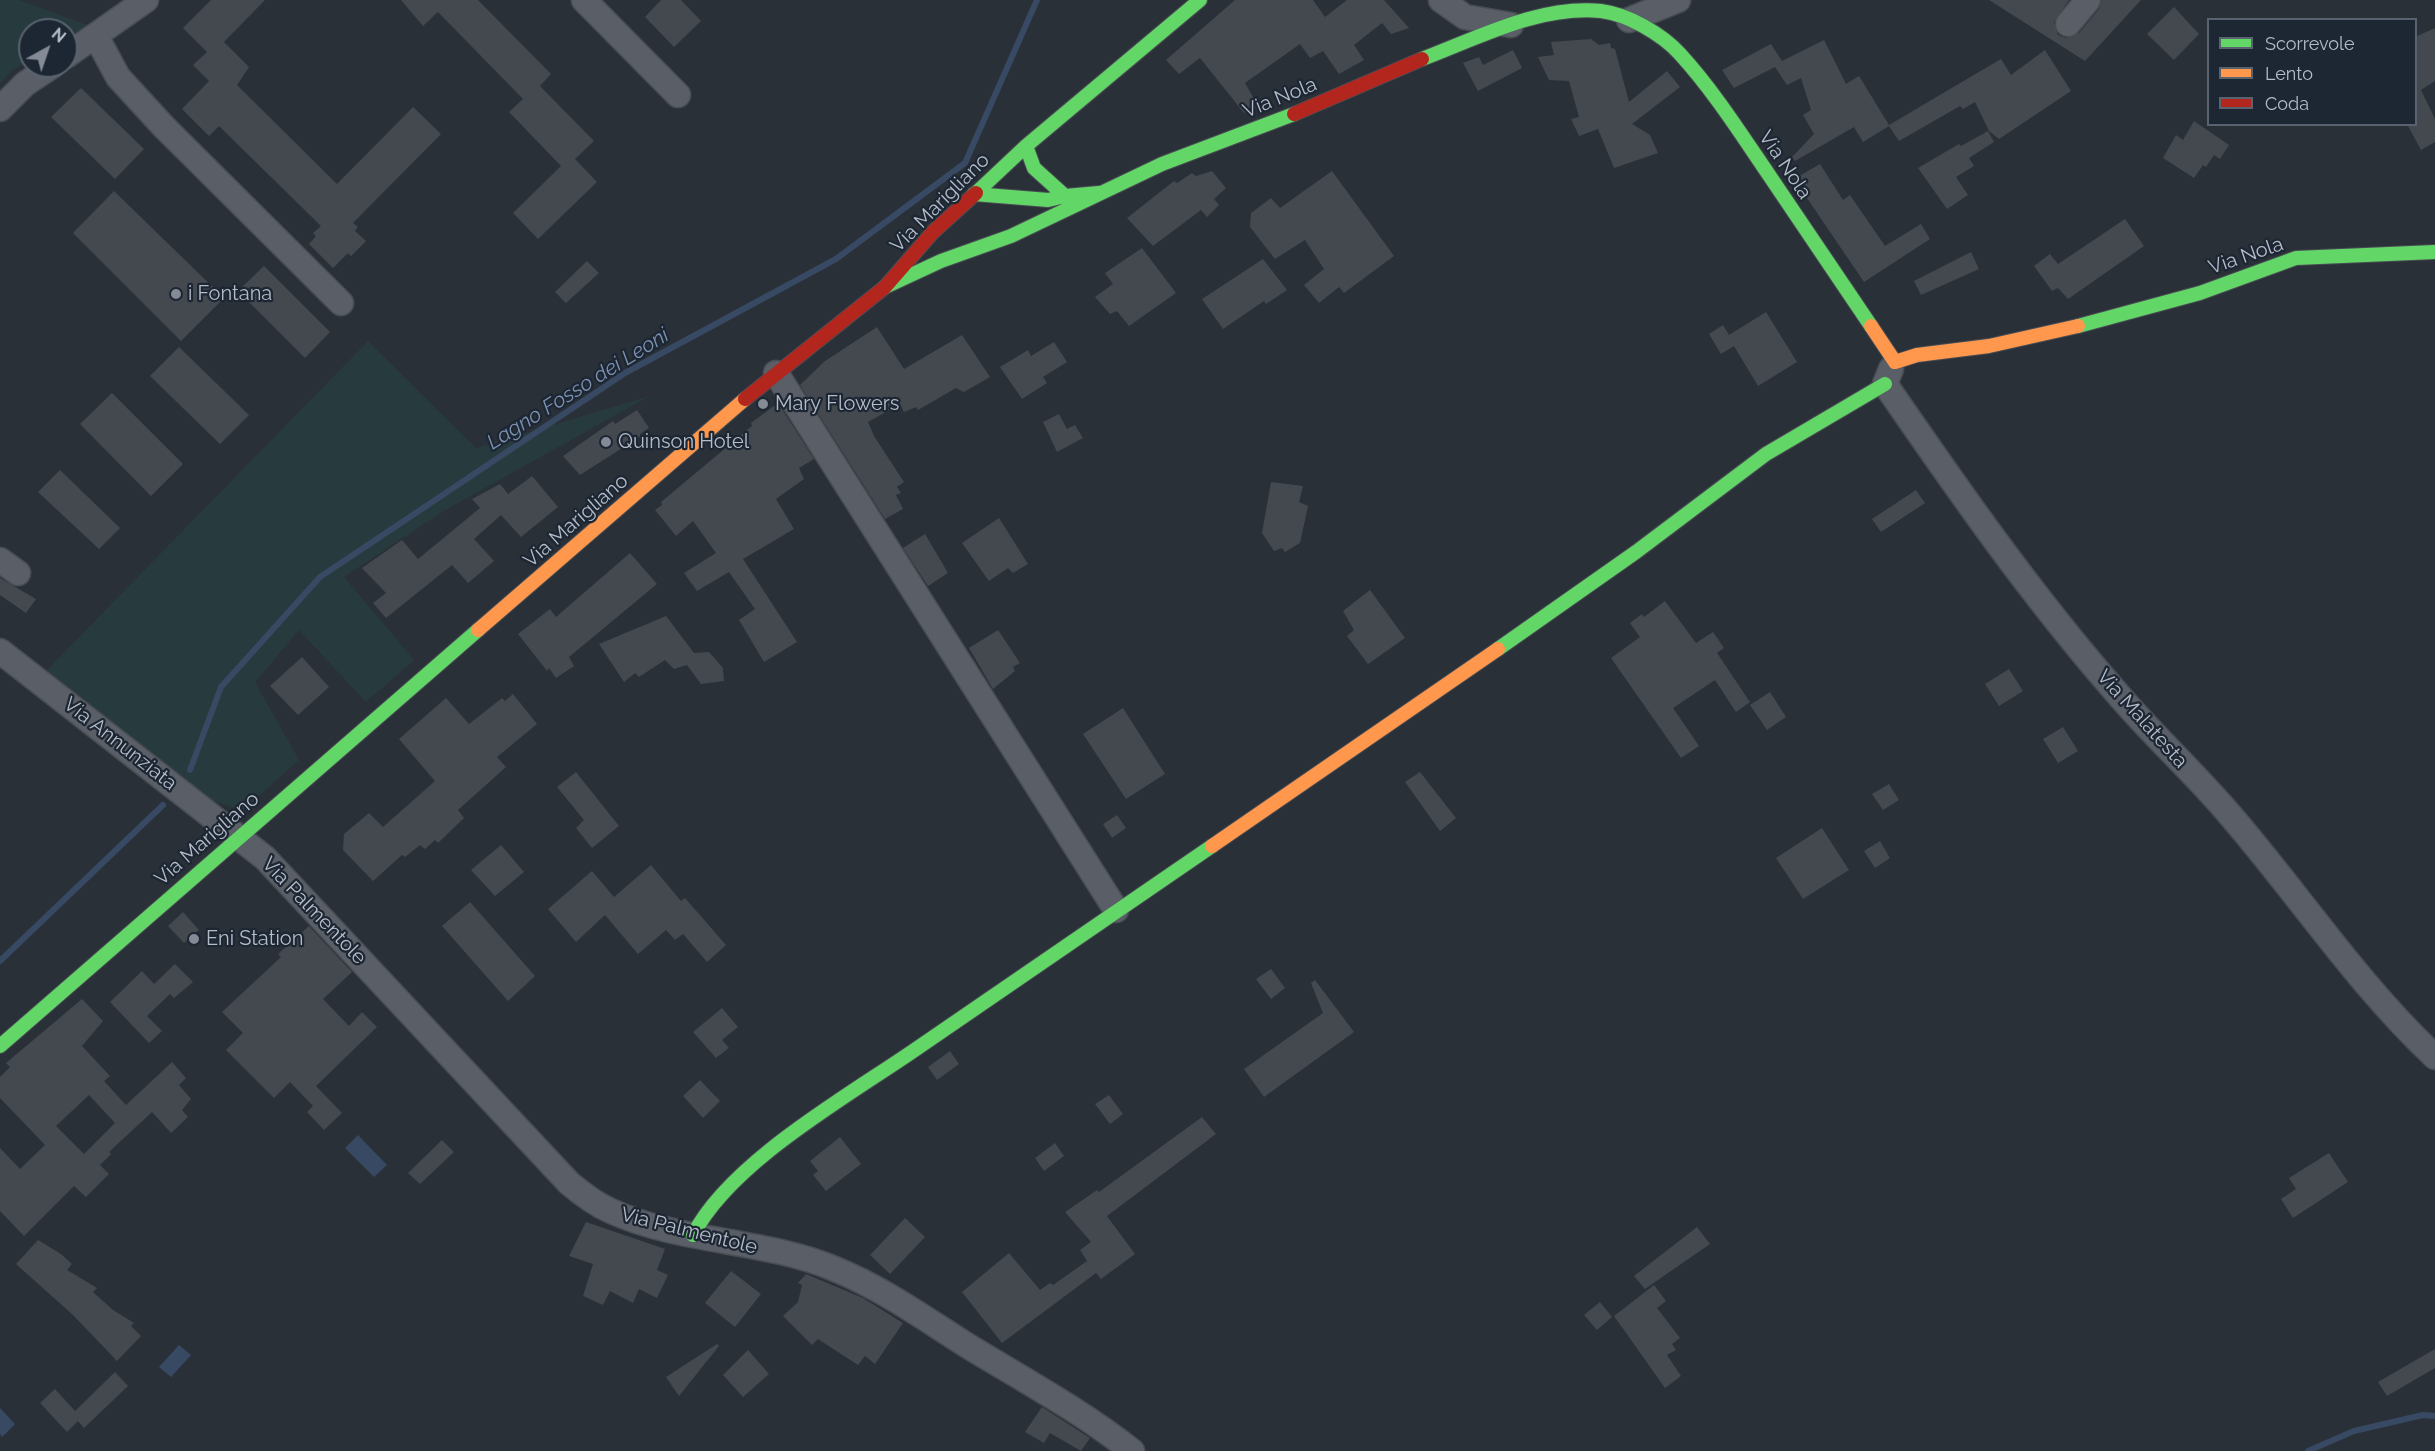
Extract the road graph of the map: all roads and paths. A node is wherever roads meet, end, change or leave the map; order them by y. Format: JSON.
{"nodes":[{"id":1,"x":146,"y":0,"type":"edge"},
{"id":2,"x":584,"y":0,"type":"edge"},
{"id":3,"x":1200,"y":0,"type":"edge"},
{"id":4,"x":1442,"y":0,"type":"edge"},
{"id":5,"x":1678,"y":0,"type":"edge"},
{"id":6,"x":2088,"y":0,"type":"edge"},
{"id":7,"x":1629,"y":20,"type":"junction"},
{"id":8,"x":2068,"y":24,"type":"dead end"},
{"id":9,"x":1511,"y":25,"type":"junction"},
{"id":10,"x":96,"y":36,"type":"junction"},
{"id":11,"x":78,"y":48,"type":"edge"},
{"id":12,"x":34,"y":78,"type":"edge"},
{"id":13,"x":678,"y":95,"type":"dead end"},
{"id":14,"x":0,"y":109,"type":"edge"},
{"id":15,"x":1026,"y":146,"type":"junction"},
{"id":16,"x":1099,"y":193,"type":"junction"},
{"id":17,"x":974,"y":194,"type":"junction"},
{"id":18,"x":1065,"y":196,"type":"junction"},
{"id":19,"x":997,"y":227,"type":"dead end"},
{"id":20,"x":1011,"y":236,"type":"junction"},
{"id":21,"x":2435,"y":252,"type":"edge"},
{"id":22,"x":885,"y":287,"type":"junction"},
{"id":23,"x":341,"y":303,"type":"dead end"},
{"id":24,"x":1895,"y":362,"type":"junction"},
{"id":25,"x":776,"y":373,"type":"junction"},
{"id":26,"x":1885,"y":384,"type":"junction"},
{"id":27,"x":0,"y":651,"type":"edge"},
{"id":28,"x":240,"y":837,"type":"junction"},
{"id":29,"x":1116,"y":910,"type":"junction"},
{"id":30,"x":0,"y":1046,"type":"edge"},
{"id":31,"x":2435,"y":1057,"type":"edge"},
{"id":32,"x":693,"y":1235,"type":"junction"},
{"id":33,"x":1132,"y":1451,"type":"edge"}],
"edges":[{"from":1,"to":10,"type":"street"},
{"from":2,"to":13,"type":"street"},
{"from":3,"to":15,"type":"street","name":"Via Marigliano"},
{"from":4,"to":9,"type":"street"},
{"from":5,"to":7,"type":"street"},
{"from":6,"to":8,"type":"street"},
{"from":7,"to":9,"type":"street","name":"Via Nola"},
{"from":7,"to":24,"type":"street","name":"Via Nola"},
{"from":9,"to":16,"type":"street","name":"Via Nola"},
{"from":10,"to":11,"type":"street"},
{"from":10,"to":23,"type":"street"},
{"from":12,"to":14,"type":"street"},
{"from":15,"to":17,"type":"street","name":"Via Marigliano"},
{"from":15,"to":18,"type":"street"},
{"from":16,"to":18,"type":"street","name":"Via Nola"},
{"from":16,"to":20,"type":"street","name":"Via Nola"},
{"from":17,"to":18,"type":"street","name":"Via Nola"},
{"from":17,"to":22,"type":"street","name":"Via Marigliano"},
{"from":19,"to":20,"type":"street"},
{"from":20,"to":22,"type":"street","name":"Via Nola"},
{"from":21,"to":24,"type":"street","name":"Via Nola"},
{"from":22,"to":25,"type":"street","name":"Via Marigliano"},
{"from":24,"to":26,"type":"street"},
{"from":25,"to":28,"type":"street","name":"Via Marigliano"},
{"from":25,"to":29,"type":"street"},
{"from":26,"to":29,"type":"street"},
{"from":26,"to":31,"type":"street","name":"Via Malatesta"},
{"from":27,"to":28,"type":"street","name":"Via Annunziata"},
{"from":28,"to":30,"type":"street","name":"Via Marigliano"},
{"from":28,"to":32,"type":"street","name":"Via Palmentole"},
{"from":29,"to":32,"type":"street"},
{"from":32,"to":33,"type":"street","name":"Via Palmentole"}]}
